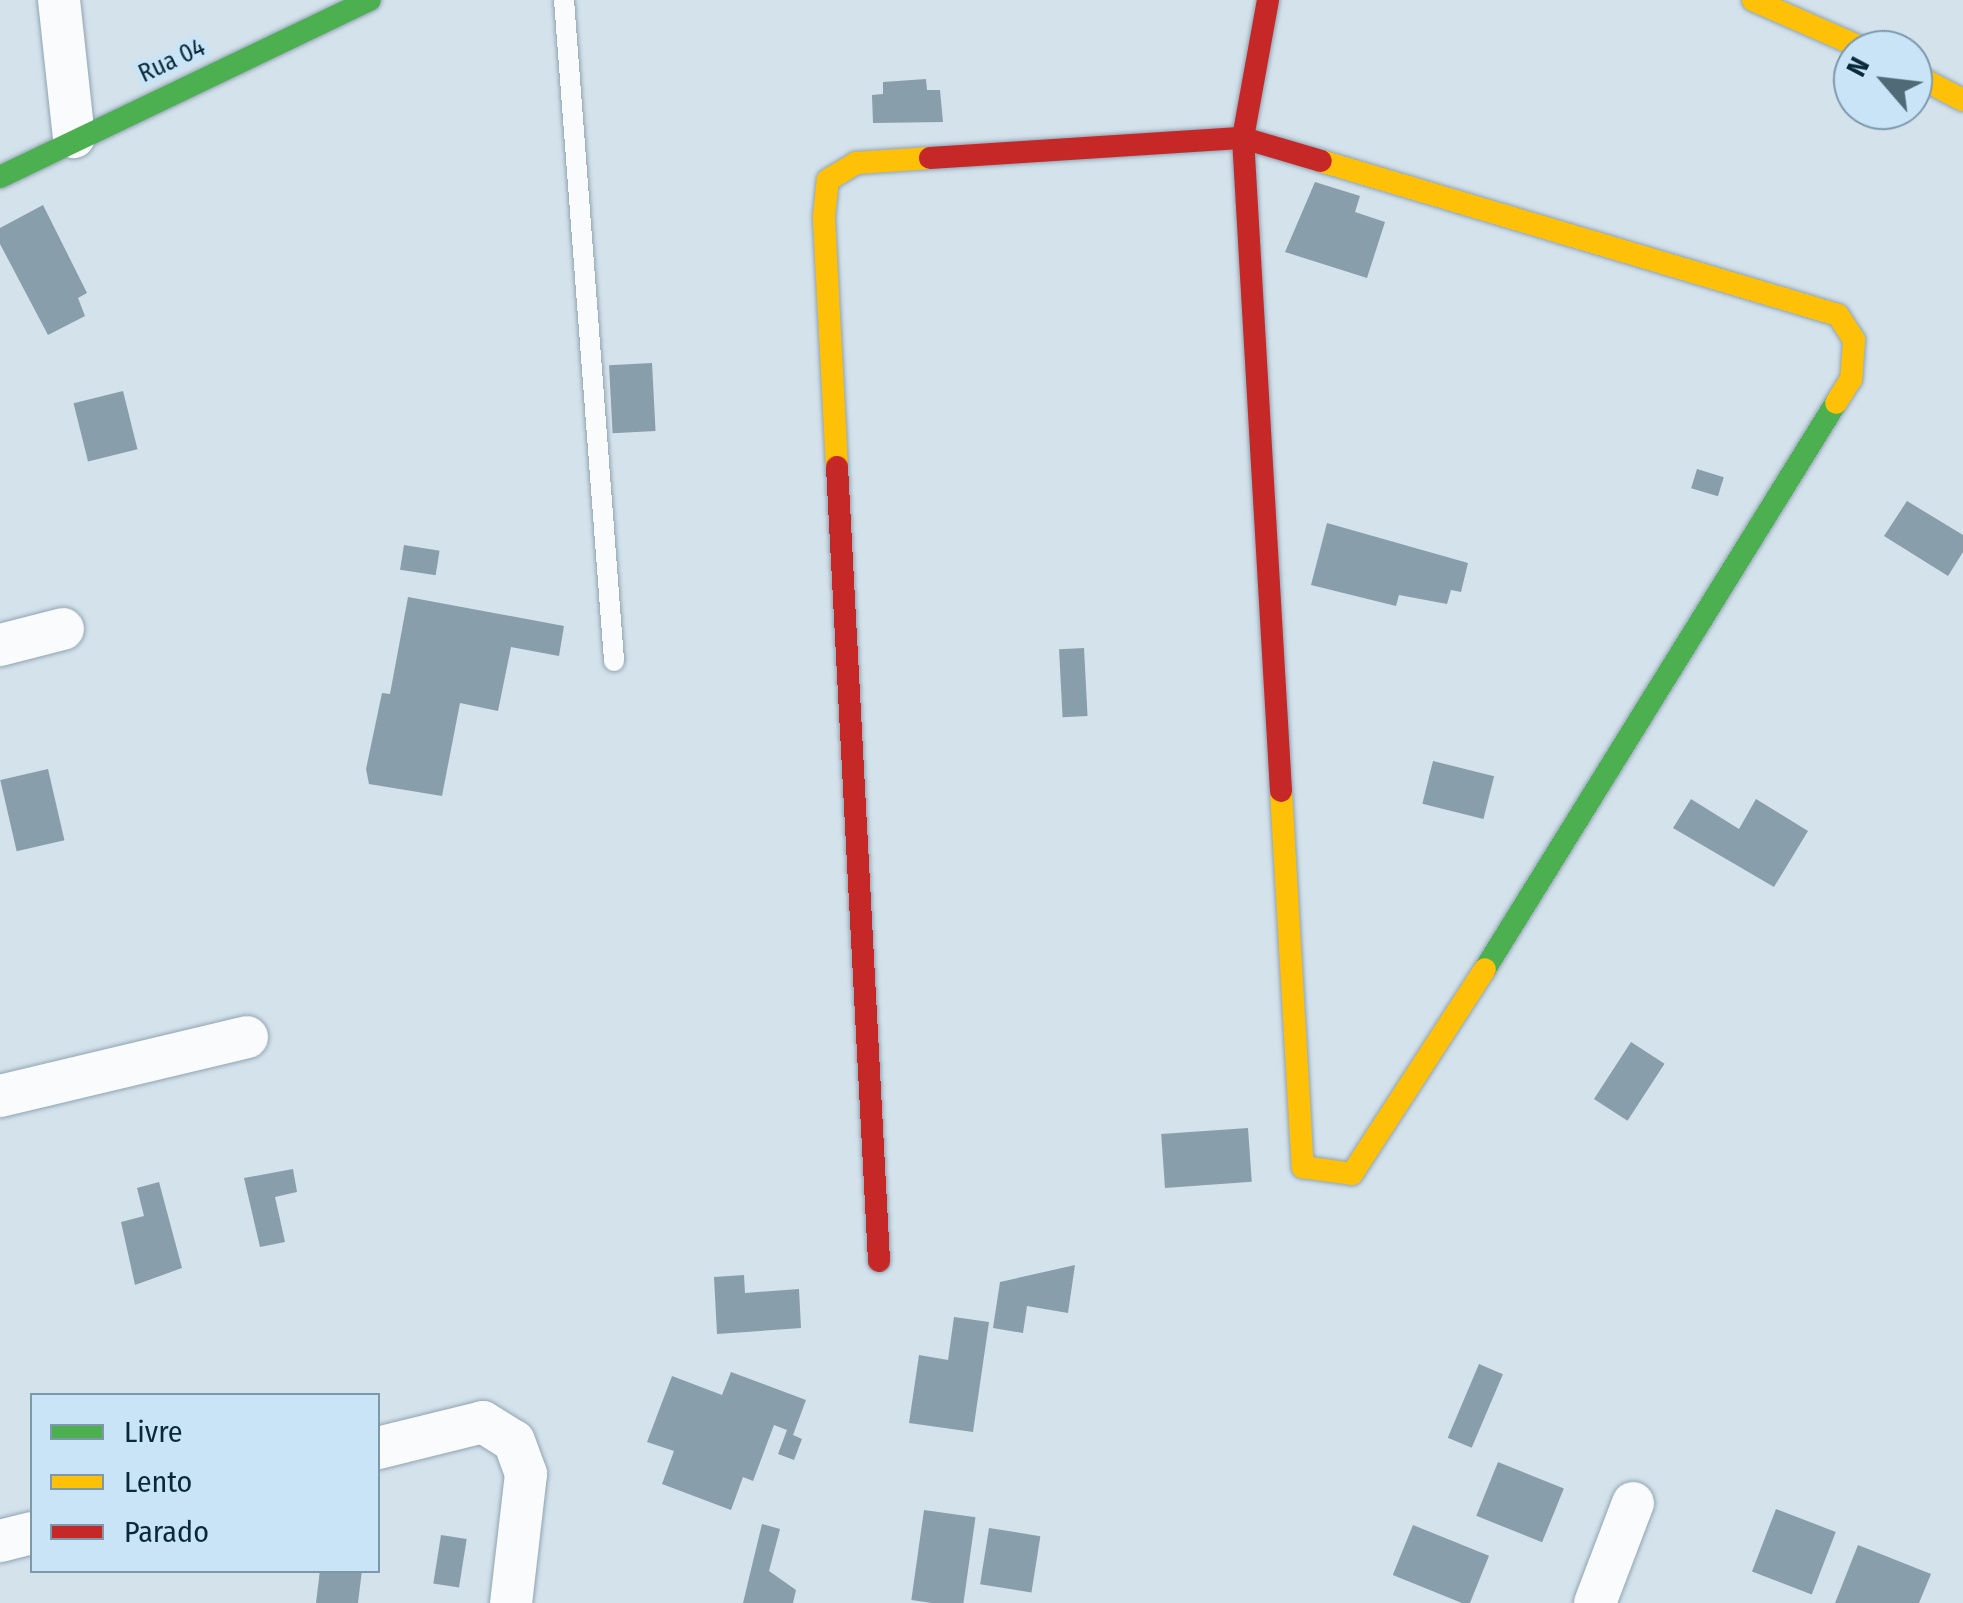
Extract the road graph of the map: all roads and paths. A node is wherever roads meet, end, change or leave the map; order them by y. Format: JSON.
{"nodes":[{"id":1,"x":59,"y":0,"type":"edge"},
{"id":2,"x":370,"y":0,"type":"edge"},
{"id":3,"x":564,"y":0,"type":"edge"},
{"id":4,"x":1268,"y":0,"type":"edge"},
{"id":5,"x":1752,"y":0,"type":"edge"},
{"id":6,"x":1833,"y":36,"type":"edge"},
{"id":7,"x":1933,"y":84,"type":"edge"},
{"id":8,"x":1963,"y":100,"type":"edge"},
{"id":9,"x":74,"y":136,"type":"junction"},
{"id":10,"x":1243,"y":138,"type":"junction"},
{"id":11,"x":0,"y":176,"type":"edge"},
{"id":12,"x":63,"y":629,"type":"dead end"},
{"id":13,"x":0,"y":645,"type":"edge"},
{"id":14,"x":614,"y":661,"type":"dead end"},
{"id":15,"x":247,"y":1037,"type":"dead end"},
{"id":16,"x":0,"y":1096,"type":"edge"},
{"id":17,"x":880,"y":1261,"type":"dead end"},
{"id":18,"x":380,"y":1448,"type":"edge"},
{"id":19,"x":1633,"y":1503,"type":"dead end"},
{"id":20,"x":30,"y":1534,"type":"edge"},
{"id":21,"x":0,"y":1541,"type":"edge"},
{"id":22,"x":511,"y":1603,"type":"edge"},
{"id":23,"x":1595,"y":1603,"type":"edge"}],
"edges":[{"from":1,"to":9,"type":"street"},
{"from":2,"to":9,"type":"street","name":"Rua 04"},
{"from":3,"to":14,"type":"lane"},
{"from":4,"to":10,"type":"street"},
{"from":5,"to":6,"type":"street"},
{"from":7,"to":8,"type":"street"},
{"from":9,"to":11,"type":"street","name":"Rua 04"},
{"from":10,"to":10,"type":"street"},
{"from":10,"to":17,"type":"street"},
{"from":12,"to":13,"type":"street"},
{"from":15,"to":16,"type":"street"},
{"from":18,"to":22,"type":"street"},
{"from":19,"to":23,"type":"street"},
{"from":20,"to":21,"type":"street"}]}
